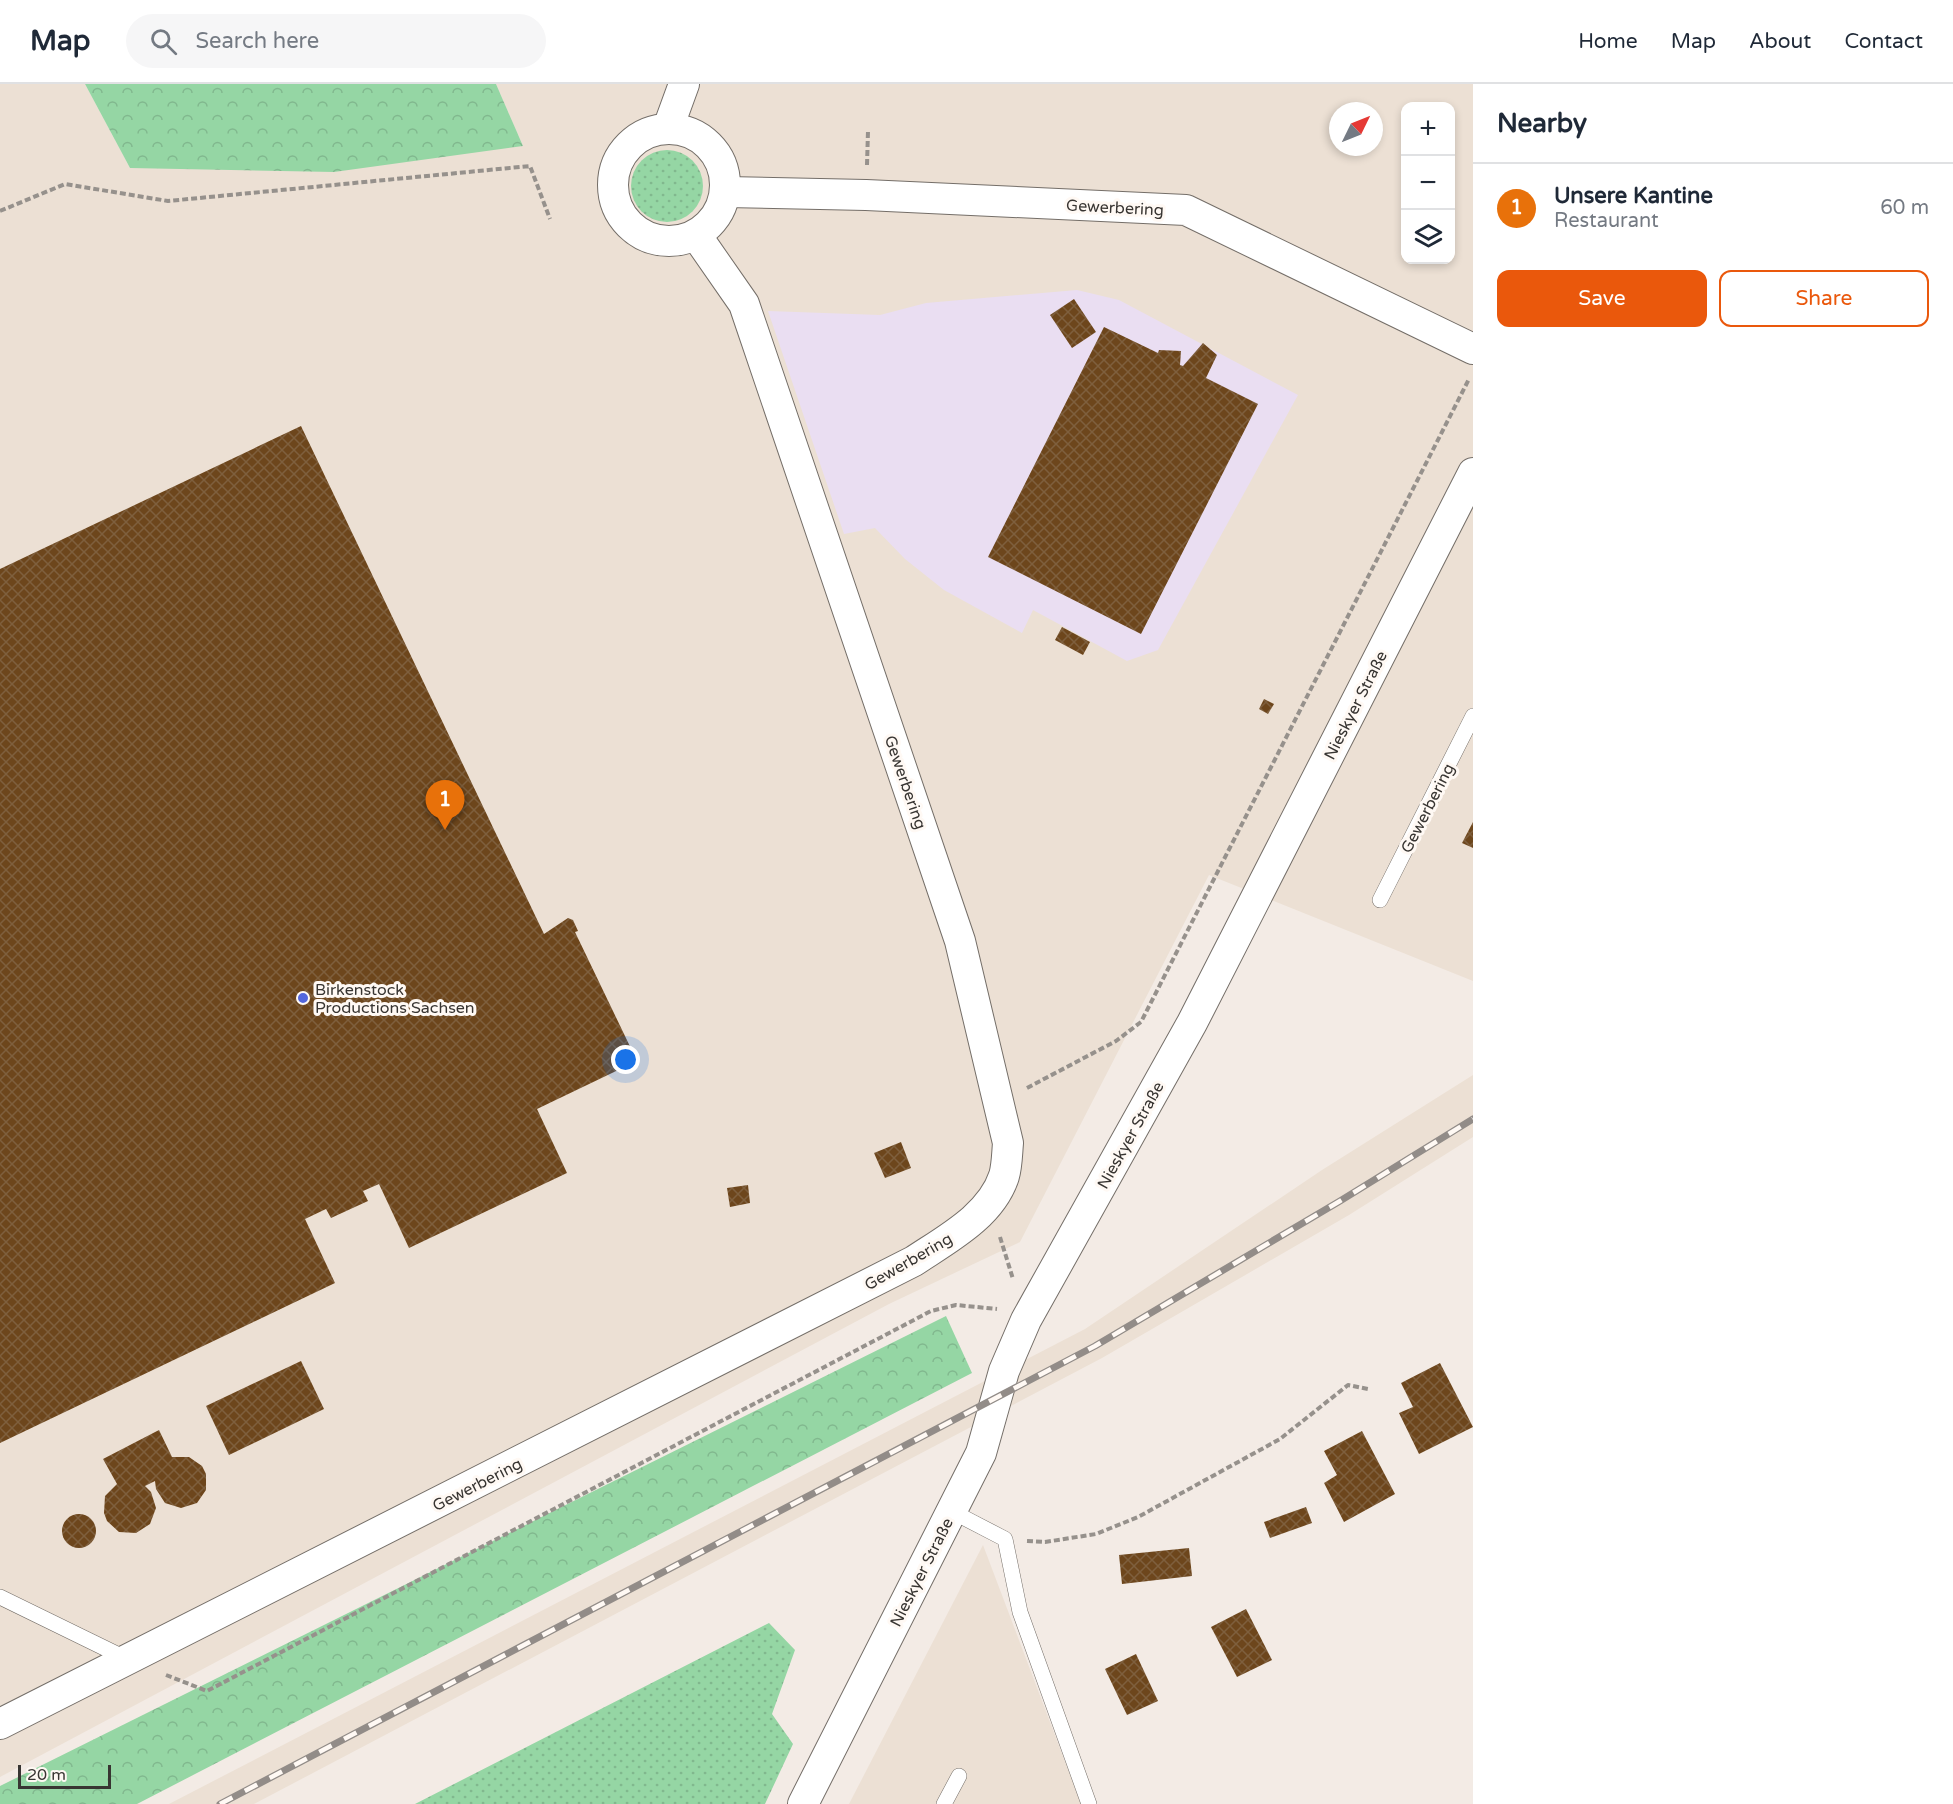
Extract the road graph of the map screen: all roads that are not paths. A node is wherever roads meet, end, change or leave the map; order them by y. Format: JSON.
{"nodes":[{"id":1,"x":684,"y":84,"type":"edge"},
{"id":2,"x":668,"y":128,"type":"junction"},
{"id":3,"x":726,"y":192,"type":"junction"},
{"id":4,"x":696,"y":235,"type":"junction"},
{"id":5,"x":1473,"y":349,"type":"edge"},
{"id":6,"x":1473,"y":473,"type":"edge"},
{"id":7,"x":1473,"y":716,"type":"edge"},
{"id":8,"x":1380,"y":900,"type":"dead end"},
{"id":9,"x":951,"y":1511,"type":"junction"},
{"id":10,"x":0,"y":1598,"type":"edge"},
{"id":11,"x":129,"y":1660,"type":"junction"},
{"id":12,"x":0,"y":1724,"type":"edge"},
{"id":13,"x":959,"y":1776,"type":"dead end"},
{"id":14,"x":803,"y":1804,"type":"edge"},
{"id":15,"x":944,"y":1804,"type":"edge"},
{"id":16,"x":1089,"y":1804,"type":"edge"}],
"edges":[{"from":1,"to":2,"type":"street"},
{"from":2,"to":3,"type":"street"},
{"from":2,"to":4,"type":"street"},
{"from":3,"to":4,"type":"street"},
{"from":3,"to":5,"type":"street","name":"Gewerbering"},
{"from":4,"to":11,"type":"street","name":"Gewerbering"},
{"from":6,"to":9,"type":"street","name":"Nieskyer Straße"},
{"from":7,"to":8,"type":"lane","name":"Gewerbering"},
{"from":9,"to":14,"type":"street","name":"Nieskyer Straße"},
{"from":9,"to":16,"type":"lane"},
{"from":10,"to":11,"type":"lane"},
{"from":11,"to":12,"type":"street","name":"Gewerbering"},
{"from":13,"to":15,"type":"lane"}]}
